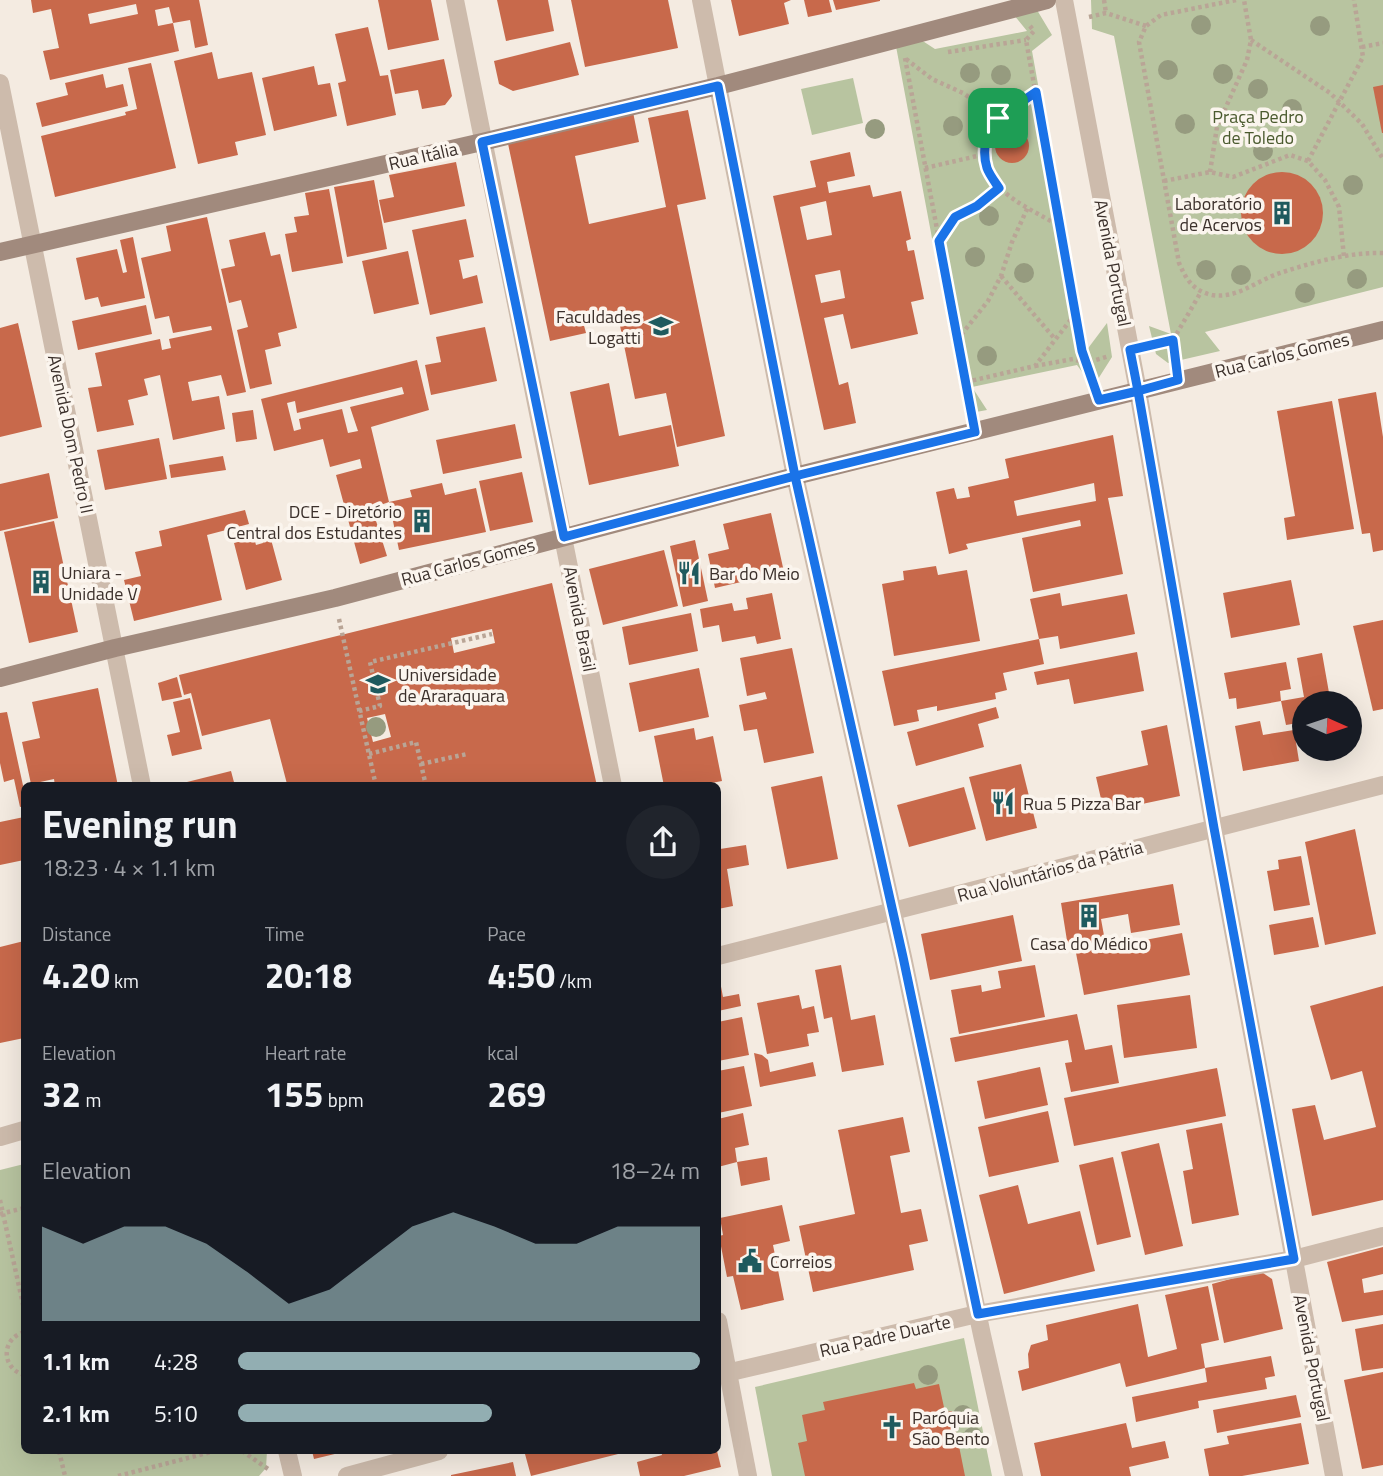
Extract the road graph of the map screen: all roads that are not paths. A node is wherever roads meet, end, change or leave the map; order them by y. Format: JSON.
{"nodes":[{"id":1,"x":455,"y":0,"type":"edge"},
{"id":2,"x":701,"y":0,"type":"edge"},
{"id":3,"x":1047,"y":0,"type":"edge"},
{"id":4,"x":1064,"y":0,"type":"edge"},
{"id":5,"x":0,"y":83,"type":"edge"},
{"id":6,"x":718,"y":86,"type":"junction"},
{"id":7,"x":482,"y":142,"type":"junction"},
{"id":8,"x":33,"y":244,"type":"junction"},
{"id":9,"x":0,"y":252,"type":"edge"},
{"id":10,"x":1383,"y":330,"type":"edge"},
{"id":11,"x":1138,"y":391,"type":"junction"},
{"id":12,"x":795,"y":476,"type":"junction"},
{"id":13,"x":564,"y":537,"type":"junction"},
{"id":14,"x":115,"y":648,"type":"junction"},
{"id":15,"x":0,"y":678,"type":"edge"},
{"id":16,"x":141,"y":782,"type":"edge"},
{"id":17,"x":612,"y":782,"type":"edge"},
{"id":18,"x":1383,"y":785,"type":"edge"},
{"id":19,"x":1214,"y":828,"type":"junction"},
{"id":20,"x":893,"y":912,"type":"junction"},
{"id":21,"x":721,"y":955,"type":"edge"},
{"id":22,"x":21,"y":1131,"type":"edge"},
{"id":23,"x":0,"y":1137,"type":"edge"},
{"id":24,"x":1383,"y":1236,"type":"edge"},
{"id":25,"x":1294,"y":1259,"type":"junction"},
{"id":26,"x":978,"y":1314,"type":"junction"},
{"id":27,"x":722,"y":1374,"type":"edge"},
{"id":28,"x":288,"y":1454,"type":"edge"},
{"id":29,"x":428,"y":1454,"type":"edge"},
{"id":30,"x":293,"y":1476,"type":"edge"},
{"id":31,"x":347,"y":1476,"type":"edge"},
{"id":32,"x":748,"y":1476,"type":"edge"},
{"id":33,"x":1014,"y":1476,"type":"edge"},
{"id":34,"x":1334,"y":1476,"type":"edge"}],
"edges":[{"from":1,"to":7,"type":"street","name":"Avenida Brasil"},
{"from":2,"to":6,"type":"street"},
{"from":3,"to":6,"type":"street","name":"Rua Itália"},
{"from":4,"to":11,"type":"street","name":"Avenida Portugal"},
{"from":5,"to":8,"type":"street","name":"Avenida Dom Pedro II"},
{"from":6,"to":7,"type":"street","name":"Rua Itália"},
{"from":6,"to":12,"type":"street"},
{"from":7,"to":8,"type":"street","name":"Rua Itália"},
{"from":7,"to":13,"type":"street","name":"Avenida Brasil"},
{"from":8,"to":9,"type":"street","name":"Rua Itália"},
{"from":8,"to":14,"type":"street","name":"Avenida Dom Pedro II"},
{"from":10,"to":11,"type":"street","name":"Rua Carlos Gomes"},
{"from":11,"to":12,"type":"street","name":"Rua Carlos Gomes"},
{"from":11,"to":19,"type":"street","name":"Avenida Portugal"},
{"from":12,"to":13,"type":"street","name":"Rua Carlos Gomes"},
{"from":12,"to":20,"type":"street"},
{"from":13,"to":14,"type":"street","name":"Rua Carlos Gomes"},
{"from":13,"to":17,"type":"street","name":"Avenida Brasil"},
{"from":14,"to":15,"type":"street","name":"Rua Carlos Gomes"},
{"from":14,"to":16,"type":"street","name":"Avenida Dom Pedro II"},
{"from":18,"to":19,"type":"street","name":"Rua Voluntários da Pátria"},
{"from":19,"to":20,"type":"street","name":"Rua Voluntários da Pátria"},
{"from":19,"to":25,"type":"street","name":"Avenida Portugal"},
{"from":20,"to":21,"type":"street","name":"Rua Voluntários da Pátria"},
{"from":20,"to":26,"type":"street"},
{"from":22,"to":23,"type":"street"},
{"from":24,"to":25,"type":"street","name":"Rua Padre Duarte"},
{"from":25,"to":26,"type":"street","name":"Rua Padre Duarte"},
{"from":25,"to":34,"type":"street","name":"Avenida Portugal"},
{"from":26,"to":27,"type":"street","name":"Rua Padre Duarte"},
{"from":26,"to":33,"type":"street"},
{"from":27,"to":32,"type":"street"},
{"from":28,"to":30,"type":"street"},
{"from":29,"to":31,"type":"street"}]}
